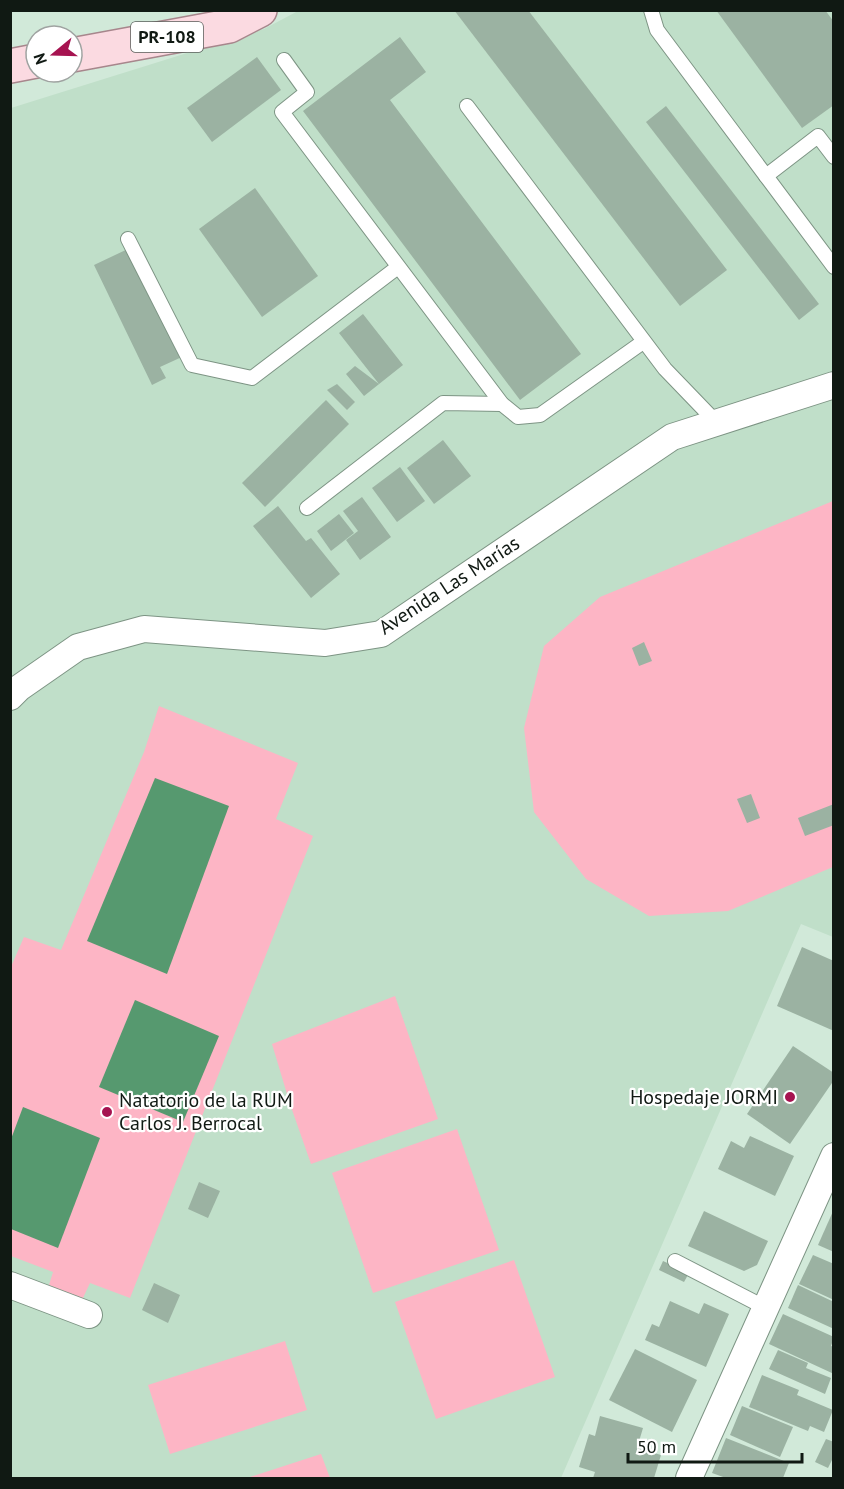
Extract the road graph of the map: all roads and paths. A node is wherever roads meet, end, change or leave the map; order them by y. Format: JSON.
{"nodes":[{"id":1,"x":260,"y":10,"type":"edge"},
{"id":2,"x":651,"y":10,"type":"edge"},
{"id":3,"x":84,"y":53,"type":"edge"},
{"id":4,"x":284,"y":60,"type":"dead end"},
{"id":5,"x":467,"y":106,"type":"dead end"},
{"id":6,"x":834,"y":157,"type":"edge"},
{"id":7,"x":766,"y":176,"type":"junction"},
{"id":8,"x":128,"y":239,"type":"dead end"},
{"id":9,"x":398,"y":267,"type":"junction"},
{"id":10,"x":834,"y":267,"type":"edge"},
{"id":11,"x":644,"y":342,"type":"junction"},
{"id":12,"x":834,"y":385,"type":"edge"},
{"id":13,"x":502,"y":404,"type":"junction"},
{"id":14,"x":717,"y":423,"type":"junction"},
{"id":15,"x":307,"y":508,"type":"dead end"},
{"id":16,"x":10,"y":697,"type":"edge"},
{"id":17,"x":834,"y":1156,"type":"edge"},
{"id":18,"x":675,"y":1262,"type":"dead end"},
{"id":19,"x":10,"y":1285,"type":"edge"},
{"id":20,"x":766,"y":1308,"type":"junction"},
{"id":21,"x":89,"y":1315,"type":"dead end"},
{"id":22,"x":689,"y":1479,"type":"edge"}],
"edges":[{"from":1,"to":3,"type":"main road","number":"PR-108"},
{"from":2,"to":7,"type":"lane"},
{"from":4,"to":9,"type":"lane"},
{"from":5,"to":11,"type":"lane"},
{"from":6,"to":7,"type":"lane"},
{"from":7,"to":10,"type":"lane"},
{"from":8,"to":9,"type":"lane"},
{"from":9,"to":13,"type":"lane"},
{"from":11,"to":13,"type":"lane"},
{"from":11,"to":14,"type":"lane"},
{"from":12,"to":14,"type":"street","name":"Avenida Las Marías"},
{"from":13,"to":15,"type":"lane"},
{"from":14,"to":16,"type":"street","name":"Avenida Las Marías"},
{"from":17,"to":20,"type":"street"},
{"from":18,"to":20,"type":"lane"},
{"from":19,"to":21,"type":"street"},
{"from":20,"to":22,"type":"street"}]}
